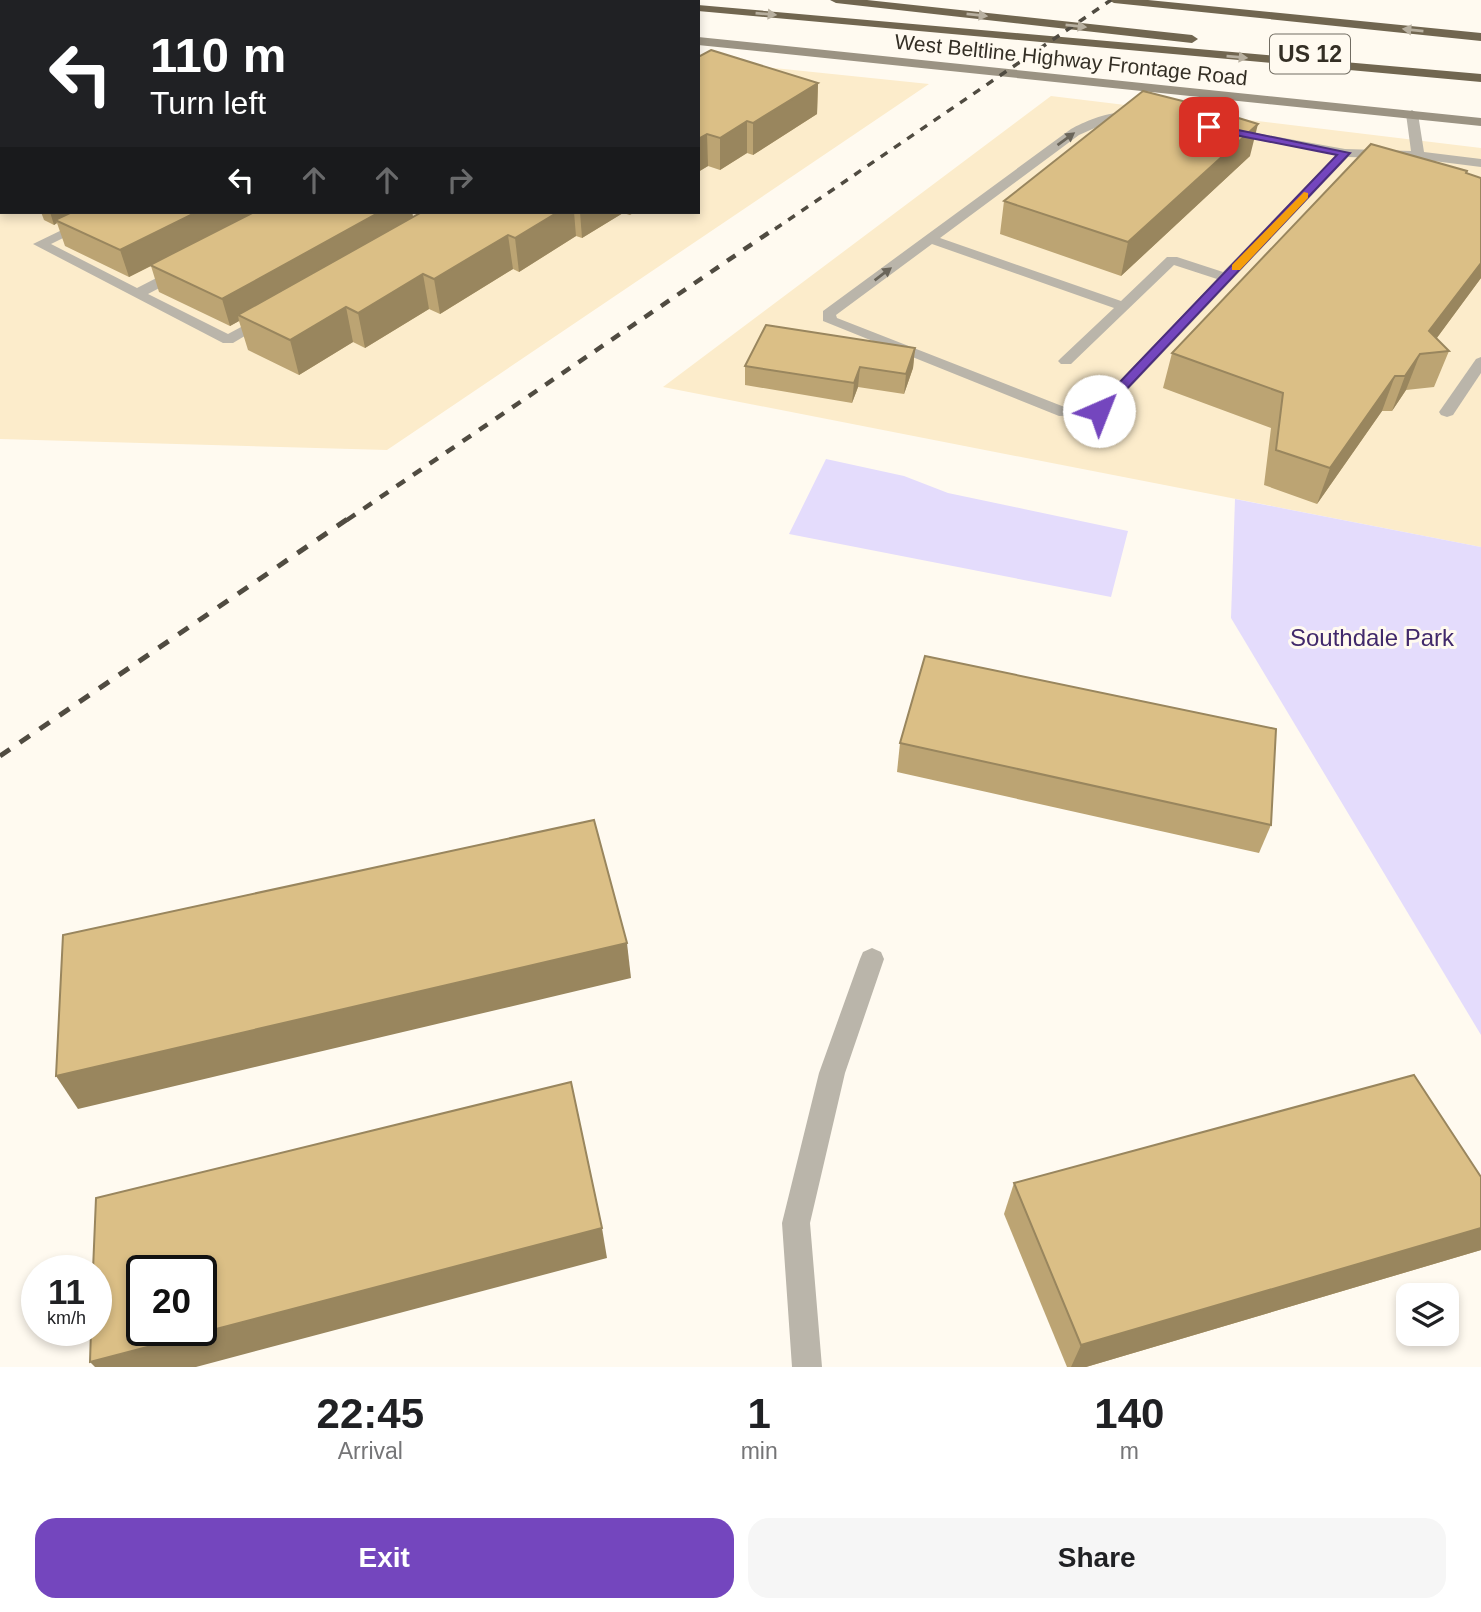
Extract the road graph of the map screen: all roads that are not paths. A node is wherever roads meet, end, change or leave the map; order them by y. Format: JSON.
{"nodes":[{"id":1,"x":836,"y":0,"type":"edge"},
{"id":2,"x":1114,"y":0,"type":"edge"},
{"id":3,"x":1160,"y":0,"type":"edge"},
{"id":4,"x":1175,"y":4,"type":"junction"},
{"id":5,"x":700,"y":8,"type":"edge"},
{"id":6,"x":1481,"y":37,"type":"edge"},
{"id":7,"x":700,"y":41,"type":"edge"},
{"id":8,"x":1481,"y":76,"type":"edge"},
{"id":9,"x":1412,"y":114,"type":"junction"},
{"id":10,"x":1142,"y":118,"type":"edge"},
{"id":11,"x":1481,"y":122,"type":"edge"},
{"id":12,"x":1222,"y":129,"type":"edge"},
{"id":13,"x":1345,"y":153,"type":"junction"},
{"id":14,"x":1418,"y":155,"type":"junction"},
{"id":15,"x":1481,"y":163,"type":"edge"},
{"id":16,"x":105,"y":214,"type":"edge"},
{"id":17,"x":931,"y":239,"type":"junction"},
{"id":18,"x":196,"y":262,"type":"edge"},
{"id":19,"x":1226,"y":278,"type":"junction"},
{"id":20,"x":137,"y":294,"type":"junction"},
{"id":21,"x":1123,"y":306,"type":"junction"},
{"id":22,"x":275,"y":314,"type":"edge"},
{"id":23,"x":1066,"y":361,"type":"dead end"},
{"id":24,"x":1481,"y":362,"type":"edge"},
{"id":25,"x":1447,"y":412,"type":"dead end"},
{"id":26,"x":872,"y":959,"type":"dead end"},
{"id":27,"x":807,"y":1367,"type":"edge"}],
"edges":[{"from":1,"to":8,"type":"highway","number":"US 12","one_way":true},
{"from":2,"to":4,"type":"highway","number":"US 12"},
{"from":3,"to":4,"type":"highway"},
{"from":6,"to":4,"type":"highway","number":"US 12","one_way":true},
{"from":5,"to":8,"type":"highway","one_way":true},
{"from":7,"to":9,"type":"street","name":"West Beltline Highway Frontage Road"},
{"from":9,"to":11,"type":"street","name":"West Beltline Highway Frontage Road"},
{"from":9,"to":14,"type":"lane"},
{"from":17,"to":10,"type":"lane","one_way":true},
{"from":12,"to":13,"type":"lane"},
{"from":13,"to":14,"type":"lane"},
{"from":13,"to":19,"type":"lane"},
{"from":14,"to":15,"type":"lane"},
{"from":16,"to":20,"type":"lane"},
{"from":19,"to":17,"type":"lane","one_way":true},
{"from":17,"to":21,"type":"lane"},
{"from":18,"to":20,"type":"lane"},
{"from":19,"to":21,"type":"lane"},
{"from":20,"to":22,"type":"lane"},
{"from":21,"to":23,"type":"lane"},
{"from":24,"to":25,"type":"lane"},
{"from":26,"to":27,"type":"street"}]}
